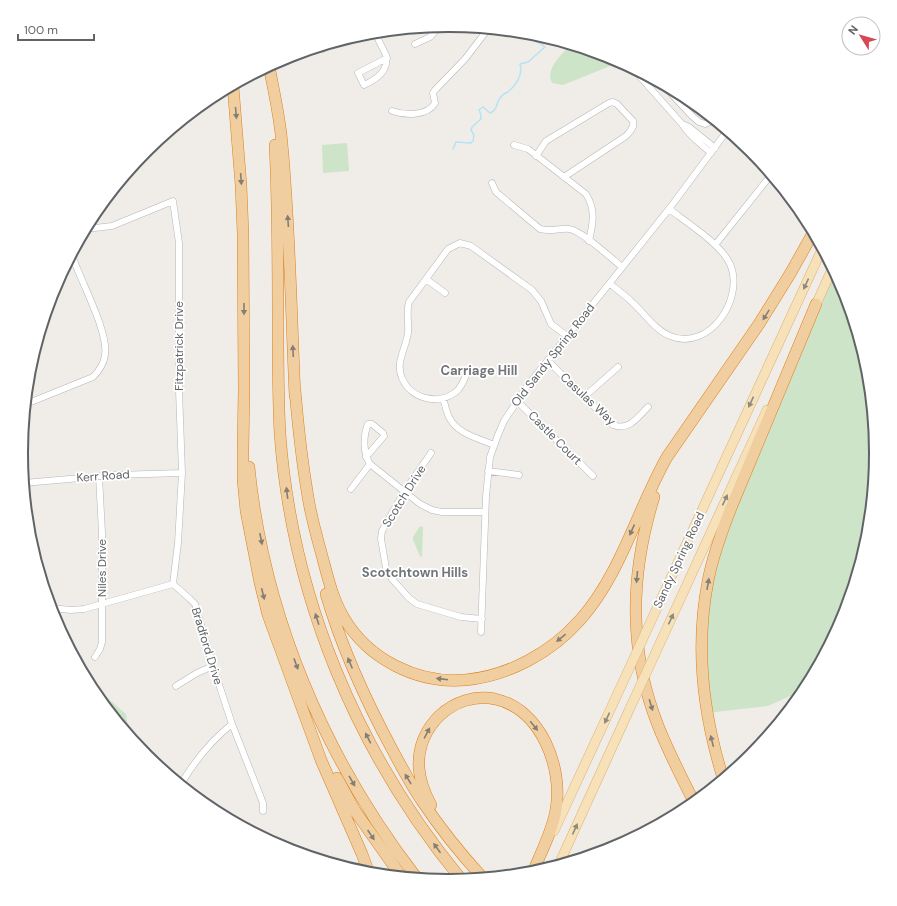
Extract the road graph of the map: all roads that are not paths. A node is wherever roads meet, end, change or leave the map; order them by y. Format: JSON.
{"nodes":[{"id":1,"x":434,"y":33,"type":"edge"},
{"id":2,"x":484,"y":34,"type":"edge"},
{"id":3,"x":378,"y":39,"type":"edge"},
{"id":4,"x":415,"y":44,"type":"dead end"},
{"id":5,"x":387,"y":58,"type":"junction"},
{"id":6,"x":269,"y":73,"type":"edge"},
{"id":7,"x":270,"y":73,"type":"edge"},
{"id":8,"x":646,"y":82,"type":"edge"},
{"id":9,"x":234,"y":92,"type":"edge"},
{"id":10,"x":676,"y":99,"type":"edge"},
{"id":11,"x":392,"y":111,"type":"dead end"},
{"id":12,"x":690,"y":115,"type":"junction"},
{"id":13,"x":709,"y":123,"type":"edge"},
{"id":14,"x":682,"y":124,"type":"junction"},
{"id":15,"x":724,"y":136,"type":"edge"},
{"id":16,"x":514,"y":145,"type":"dead end"},
{"id":17,"x":713,"y":150,"type":"junction"},
{"id":18,"x":536,"y":156,"type":"junction"},
{"id":19,"x":564,"y":177,"type":"junction"},
{"id":20,"x":767,"y":179,"type":"edge"},
{"id":21,"x":492,"y":182,"type":"dead end"},
{"id":22,"x":669,"y":209,"type":"junction"},
{"id":23,"x":93,"y":228,"type":"edge"},
{"id":24,"x":810,"y":238,"type":"edge"},
{"id":25,"x":589,"y":241,"type":"junction"},
{"id":26,"x":715,"y":245,"type":"junction"},
{"id":27,"x":819,"y":255,"type":"edge"},
{"id":28,"x":74,"y":261,"type":"edge"},
{"id":29,"x":622,"y":267,"type":"junction"},
{"id":30,"x":829,"y":275,"type":"edge"},
{"id":31,"x":426,"y":280,"type":"junction"},
{"id":32,"x":610,"y":284,"type":"junction"},
{"id":33,"x":445,"y":293,"type":"dead end"},
{"id":34,"x":816,"y":304,"type":"junction"},
{"id":35,"x":567,"y":336,"type":"junction"},
{"id":36,"x":548,"y":361,"type":"junction"},
{"id":37,"x":618,"y":367,"type":"dead end"},
{"id":38,"x":468,"y":371,"type":"dead end"},
{"id":39,"x":244,"y":389,"type":"junction"},
{"id":40,"x":295,"y":390,"type":"junction"},
{"id":41,"x":584,"y":397,"type":"junction"},
{"id":42,"x":443,"y":398,"type":"junction"},
{"id":43,"x":517,"y":401,"type":"junction"},
{"id":44,"x":32,"y":402,"type":"edge"},
{"id":45,"x":648,"y":407,"type":"dead end"},
{"id":46,"x":690,"y":422,"type":"junction"},
{"id":47,"x":494,"y":444,"type":"junction"},
{"id":48,"x":431,"y":453,"type":"dead end"},
{"id":49,"x":366,"y":457,"type":"junction"},
{"id":50,"x":370,"y":464,"type":"junction"},
{"id":51,"x":488,"y":471,"type":"junction"},
{"id":52,"x":182,"y":473,"type":"junction"},
{"id":53,"x":518,"y":475,"type":"dead end"},
{"id":54,"x":99,"y":476,"type":"junction"},
{"id":55,"x":593,"y":476,"type":"dead end"},
{"id":56,"x":29,"y":483,"type":"edge"},
{"id":57,"x":351,"y":489,"type":"dead end"},
{"id":58,"x":404,"y":492,"type":"junction"},
{"id":59,"x":485,"y":512,"type":"junction"},
{"id":60,"x":173,"y":584,"type":"junction"},
{"id":61,"x":102,"y":604,"type":"junction"},
{"id":62,"x":58,"y":608,"type":"edge"},
{"id":63,"x":482,"y":619,"type":"junction"},
{"id":64,"x":481,"y":632,"type":"dead end"},
{"id":65,"x":95,"y":657,"type":"dead end"},
{"id":66,"x":213,"y":666,"type":"junction"},
{"id":67,"x":176,"y":686,"type":"dead end"},
{"id":68,"x":295,"y":689,"type":"junction"},
{"id":69,"x":232,"y":724,"type":"junction"},
{"id":70,"x":722,"y":773,"type":"edge"},
{"id":71,"x":184,"y":779,"type":"edge"},
{"id":72,"x":691,"y":796,"type":"edge"},
{"id":73,"x":263,"y":811,"type":"dead end"},
{"id":74,"x":562,"y":858,"type":"edge"},
{"id":75,"x":538,"y":863,"type":"edge"},
{"id":76,"x":539,"y":863,"type":"edge"},
{"id":77,"x":366,"y":865,"type":"edge"},
{"id":78,"x":397,"y":870,"type":"edge"},
{"id":79,"x":412,"y":872,"type":"edge"},
{"id":80,"x":478,"y":873,"type":"edge"},
{"id":81,"x":479,"y":873,"type":"edge"},
{"id":82,"x":456,"y":874,"type":"edge"}],
"edges":[{"from":1,"to":4,"type":"street"},
{"from":2,"to":11,"type":"street"},
{"from":3,"to":5,"type":"street"},
{"from":5,"to":5,"type":"street"},
{"from":82,"to":6,"type":"highway","one_way":true},
{"from":40,"to":7,"type":"highway","one_way":true},
{"from":8,"to":14,"type":"street"},
{"from":9,"to":39,"type":"highway","one_way":true},
{"from":10,"to":12,"type":"street"},
{"from":12,"to":13,"type":"street"},
{"from":12,"to":14,"type":"street"},
{"from":14,"to":17,"type":"street"},
{"from":15,"to":17,"type":"street","name":"Old Sandy Spring Road"},
{"from":16,"to":18,"type":"street"},
{"from":17,"to":22,"type":"street","name":"Old Sandy Spring Road"},
{"from":18,"to":19,"type":"street"},
{"from":18,"to":19,"type":"street"},
{"from":19,"to":25,"type":"street"},
{"from":20,"to":26,"type":"street"},
{"from":21,"to":25,"type":"street"},
{"from":22,"to":26,"type":"street"},
{"from":22,"to":29,"type":"street","name":"Old Sandy Spring Road"},
{"from":23,"to":52,"type":"street","name":"Fitzpatrick Drive"},
{"from":24,"to":46,"type":"highway","one_way":true},
{"from":25,"to":29,"type":"street"},
{"from":26,"to":32,"type":"street"},
{"from":27,"to":76,"type":"main road","name":"Sandy Spring Road","one_way":true,"bridge":true},
{"from":28,"to":44,"type":"street"},
{"from":29,"to":32,"type":"street","name":"Old Sandy Spring Road"},
{"from":30,"to":34,"type":"main road","name":"Sandy Spring Road"},
{"from":31,"to":33,"type":"street"},
{"from":31,"to":35,"type":"street"},
{"from":31,"to":42,"type":"street"},
{"from":32,"to":35,"type":"street","name":"Old Sandy Spring Road"},
{"from":70,"to":34,"type":"highway","one_way":true},
{"from":74,"to":34,"type":"main road","name":"Sandy Spring Road","one_way":true,"bridge":true},
{"from":35,"to":36,"type":"street","name":"Old Sandy Spring Road"},
{"from":36,"to":41,"type":"street","name":"Casulas Way"},
{"from":36,"to":43,"type":"street","name":"Old Sandy Spring Road"},
{"from":37,"to":41,"type":"street"},
{"from":38,"to":42,"type":"street"},
{"from":39,"to":68,"type":"highway","one_way":true},
{"from":39,"to":79,"type":"highway","one_way":true},
{"from":46,"to":40,"type":"highway","one_way":true},
{"from":80,"to":40,"type":"highway","one_way":true},
{"from":41,"to":45,"type":"street","name":"Casulas Way"},
{"from":42,"to":47,"type":"street"},
{"from":43,"to":47,"type":"street","name":"Old Sandy Spring Road"},
{"from":43,"to":55,"type":"street","name":"Castle Court"},
{"from":46,"to":72,"type":"highway","one_way":true},
{"from":47,"to":51,"type":"street","name":"Old Sandy Spring Road"},
{"from":48,"to":58,"type":"street","name":"Scotch Drive"},
{"from":49,"to":49,"type":"street"},
{"from":49,"to":50,"type":"street"},
{"from":50,"to":57,"type":"street"},
{"from":50,"to":58,"type":"street"},
{"from":51,"to":53,"type":"street"},
{"from":51,"to":59,"type":"street","name":"Old Sandy Spring Road"},
{"from":52,"to":54,"type":"street","name":"Kerr Road"},
{"from":52,"to":60,"type":"street","name":"Fitzpatrick Drive"},
{"from":54,"to":56,"type":"street","name":"Kerr Road"},
{"from":54,"to":61,"type":"street","name":"Niles Drive"},
{"from":58,"to":59,"type":"street"},
{"from":58,"to":63,"type":"street","name":"Scotch Drive"},
{"from":59,"to":63,"type":"street","name":"Old Sandy Spring Road"},
{"from":60,"to":61,"type":"street"},
{"from":60,"to":66,"type":"street","name":"Bradford Drive"},
{"from":61,"to":62,"type":"street"},
{"from":61,"to":65,"type":"street","name":"Niles Drive"},
{"from":63,"to":64,"type":"street","name":"Old Sandy Spring Road"},
{"from":66,"to":67,"type":"street"},
{"from":66,"to":69,"type":"street","name":"Bradford Drive"},
{"from":68,"to":77,"type":"highway"},
{"from":68,"to":78,"type":"highway","one_way":true},
{"from":69,"to":71,"type":"street"},
{"from":69,"to":73,"type":"street","name":"Bradford Drive"},
{"from":81,"to":75,"type":"highway","one_way":true}]}
